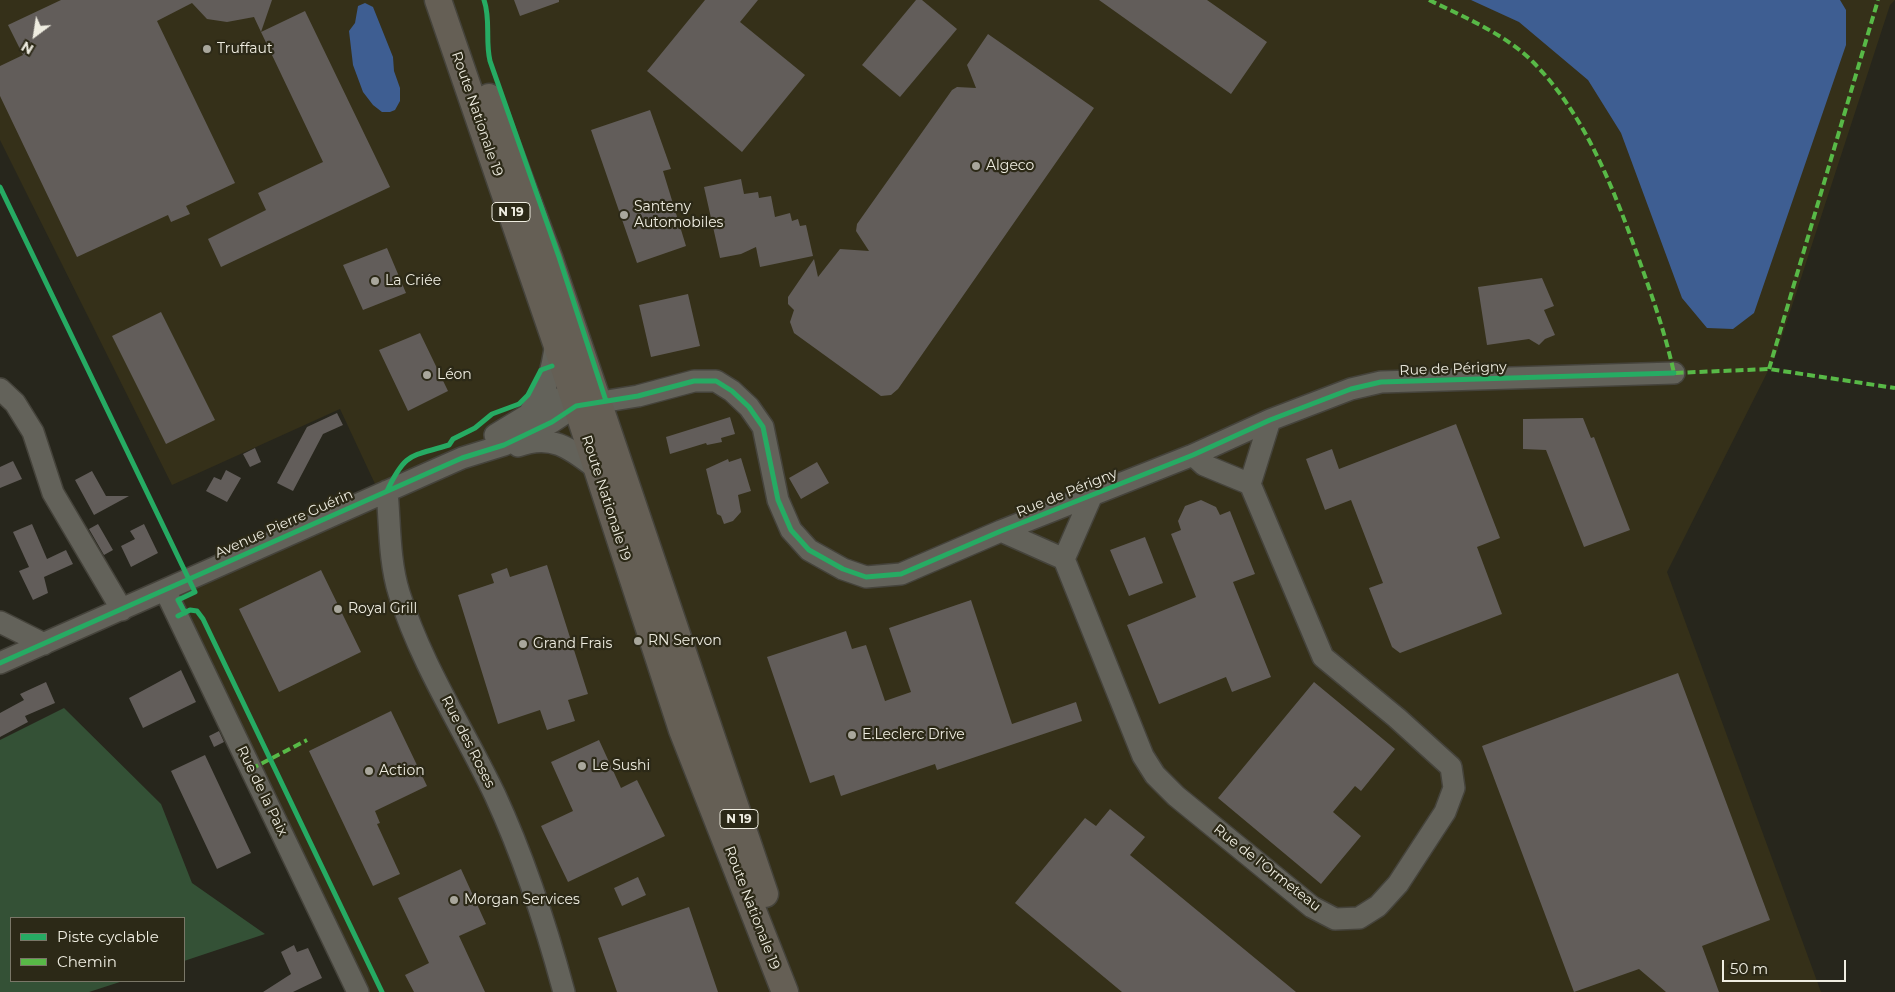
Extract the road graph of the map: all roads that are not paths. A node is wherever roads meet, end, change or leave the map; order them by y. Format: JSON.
{"nodes":[{"id":1,"x":438,"y":0,"type":"edge"},
{"id":2,"x":453,"y":0,"type":"edge"},
{"id":3,"x":556,"y":343,"type":"junction"},
{"id":4,"x":1674,"y":373,"type":"dead end"},
{"id":5,"x":0,"y":389,"type":"edge"},
{"id":6,"x":587,"y":404,"type":"junction"},
{"id":7,"x":524,"y":418,"type":"junction"},
{"id":8,"x":1270,"y":420,"type":"junction"},
{"id":9,"x":1193,"y":455,"type":"junction"},
{"id":10,"x":462,"y":458,"type":"junction"},
{"id":11,"x":597,"y":469,"type":"junction"},
{"id":12,"x":1250,"y":484,"type":"junction"},
{"id":13,"x":387,"y":491,"type":"junction"},
{"id":14,"x":1092,"y":494,"type":"junction"},
{"id":15,"x":1001,"y":531,"type":"junction"},
{"id":16,"x":1064,"y":559,"type":"junction"},
{"id":17,"x":165,"y":590,"type":"junction"},
{"id":18,"x":122,"y":610,"type":"junction"},
{"id":19,"x":0,"y":622,"type":"edge"},
{"id":20,"x":44,"y":644,"type":"junction"},
{"id":21,"x":0,"y":663,"type":"edge"},
{"id":22,"x":358,"y":992,"type":"edge"},
{"id":23,"x":564,"y":992,"type":"edge"},
{"id":24,"x":785,"y":992,"type":"edge"},
{"id":25,"x":789,"y":992,"type":"edge"}],
"edges":[{"from":1,"to":3,"type":"main road","name":"Route Nationale 19","number":"N 19"},
{"from":2,"to":6,"type":"main road","name":"Route Nationale 19","number":"N 19"},
{"from":3,"to":6,"type":"main road","name":"Route Nationale 19","number":"N 19"},
{"from":3,"to":7,"type":"street"},
{"from":4,"to":8,"type":"street","name":"Rue de Périgny"},
{"from":5,"to":18,"type":"street"},
{"from":6,"to":7,"type":"street","name":"Avenue Pierre Guérin"},
{"from":6,"to":10,"type":"street","name":"Avenue Pierre Guérin"},
{"from":6,"to":11,"type":"main road","name":"Route Nationale 19","number":"N 19"},
{"from":6,"to":15,"type":"street","name":"Rue de Périgny"},
{"from":6,"to":25,"type":"main road","name":"Route Nationale 19","number":"N 19"},
{"from":7,"to":10,"type":"street","name":"Avenue Pierre Guérin"},
{"from":8,"to":9,"type":"street","name":"Rue de Périgny"},
{"from":8,"to":12,"type":"street"},
{"from":9,"to":12,"type":"street"},
{"from":9,"to":14,"type":"street","name":"Rue de Périgny"},
{"from":10,"to":11,"type":"street"},
{"from":10,"to":13,"type":"street","name":"Avenue Pierre Guérin"},
{"from":11,"to":24,"type":"main road","name":"Route Nationale 19","number":"N 19"},
{"from":12,"to":16,"type":"street","name":"Rue de l'Ormeteau"},
{"from":13,"to":17,"type":"street","name":"Avenue Pierre Guérin"},
{"from":13,"to":23,"type":"street","name":"Rue des Roses"},
{"from":14,"to":15,"type":"street","name":"Rue de Périgny"},
{"from":14,"to":16,"type":"street"},
{"from":15,"to":16,"type":"street"},
{"from":17,"to":18,"type":"street","name":"Avenue Pierre Guérin"},
{"from":17,"to":22,"type":"street","name":"Rue de la Paix"},
{"from":18,"to":20,"type":"street","name":"Avenue Pierre Guérin"},
{"from":19,"to":20,"type":"street"},
{"from":20,"to":21,"type":"street","name":"Avenue Pierre Guérin"}]}
